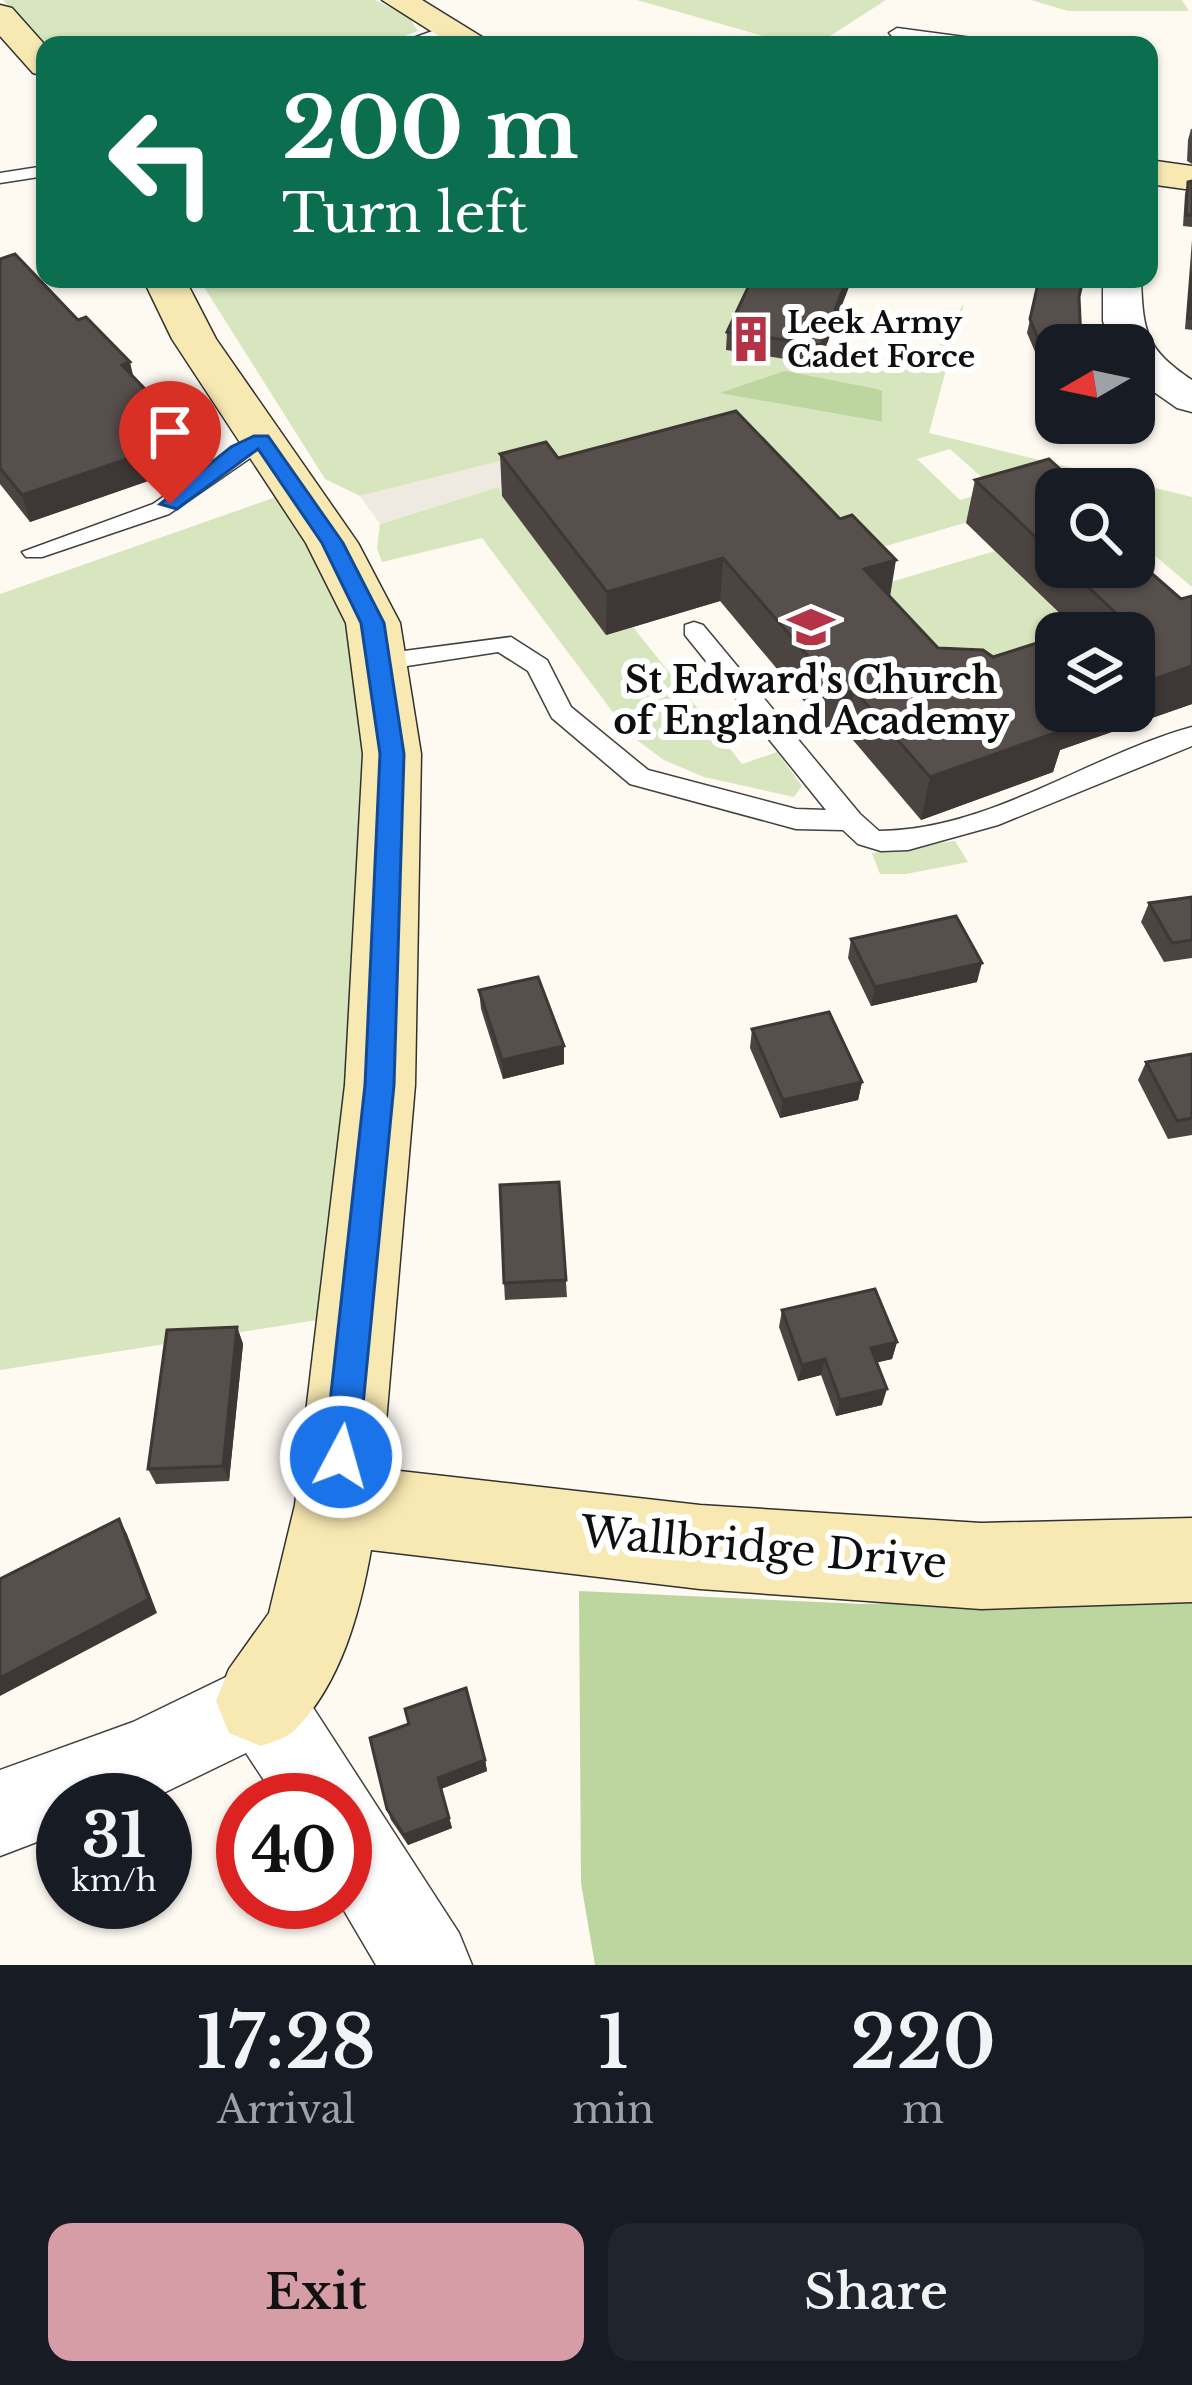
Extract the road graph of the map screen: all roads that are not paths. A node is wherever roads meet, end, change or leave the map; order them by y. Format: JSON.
{"nodes":[{"id":1,"x":398,"y":0,"type":"edge"},
{"id":2,"x":4,"y":24,"type":"edge"},
{"id":3,"x":462,"y":36,"type":"edge"},
{"id":4,"x":36,"y":57,"type":"edge"},
{"id":5,"x":36,"y":172,"type":"edge"},
{"id":6,"x":1158,"y":173,"type":"edge"},
{"id":7,"x":0,"y":178,"type":"edge"},
{"id":8,"x":1192,"y":178,"type":"edge"},
{"id":9,"x":168,"y":288,"type":"edge"},
{"id":10,"x":1122,"y":288,"type":"edge"},
{"id":11,"x":1124,"y":324,"type":"edge"},
{"id":12,"x":1155,"y":374,"type":"edge"},
{"id":13,"x":1192,"y":398,"type":"edge"},
{"id":14,"x":261,"y":440,"type":"junction"},
{"id":15,"x":34,"y":552,"type":"dead end"},
{"id":16,"x":694,"y":630,"type":"dead end"},
{"id":17,"x":381,"y":662,"type":"junction"},
{"id":18,"x":1192,"y":736,"type":"edge"},
{"id":19,"x":850,"y":821,"type":"junction"},
{"id":20,"x":337,"y":1505,"type":"junction"},
{"id":21,"x":1192,"y":1560,"type":"edge"},
{"id":22,"x":261,"y":1701,"type":"junction"},
{"id":23,"x":308,"y":1773,"type":"edge"},
{"id":24,"x":0,"y":1813,"type":"edge"},
{"id":25,"x":372,"y":1874,"type":"edge"},
{"id":26,"x":428,"y":1965,"type":"edge"}],
"edges":[{"from":1,"to":3,"type":"street"},
{"from":2,"to":4,"type":"street"},
{"from":5,"to":7,"type":"lane"},
{"from":6,"to":8,"type":"street"},
{"from":9,"to":14,"type":"street"},
{"from":10,"to":11,"type":"street"},
{"from":12,"to":13,"type":"street"},
{"from":14,"to":15,"type":"lane"},
{"from":14,"to":17,"type":"street"},
{"from":16,"to":19,"type":"lane"},
{"from":17,"to":19,"type":"lane"},
{"from":17,"to":20,"type":"street"},
{"from":18,"to":19,"type":"lane"},
{"from":20,"to":21,"type":"street","name":"Wallbridge Drive"},
{"from":20,"to":22,"type":"street"},
{"from":22,"to":23,"type":"street"},
{"from":22,"to":24,"type":"street"},
{"from":25,"to":26,"type":"street"}]}
